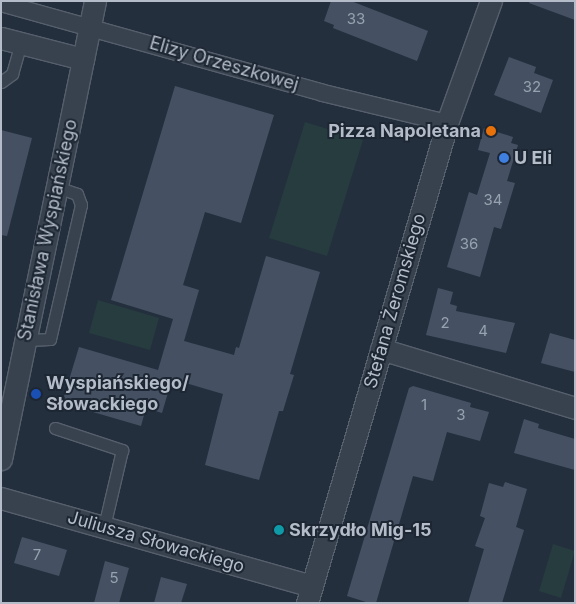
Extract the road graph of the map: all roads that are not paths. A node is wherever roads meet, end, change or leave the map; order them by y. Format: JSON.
{"nodes":[{"id":1,"x":95,"y":1,"type":"edge"},
{"id":2,"x":492,"y":1,"type":"edge"},
{"id":3,"x":1,"y":3,"type":"edge"},
{"id":4,"x":90,"y":26,"type":"junction"},
{"id":5,"x":11,"y":41,"type":"edge"},
{"id":6,"x":83,"y":59,"type":"junction"},
{"id":7,"x":1,"y":82,"type":"edge"},
{"id":8,"x":447,"y":123,"type":"junction"},
{"id":9,"x":381,"y":349,"type":"junction"},
{"id":10,"x":575,"y":408,"type":"edge"},
{"id":11,"x":55,"y":428,"type":"dead end"},
{"id":12,"x":1,"y":459,"type":"edge"},
{"id":13,"x":1,"y":498,"type":"edge"},
{"id":14,"x":104,"y":528,"type":"junction"},
{"id":15,"x":309,"y":594,"type":"edge"}],
"edges":[{"from":1,"to":4,"type":"street","name":"Stanisława Wyspiańskiego"},
{"from":2,"to":8,"type":"street","name":"Stefana Żeromskiego"},
{"from":3,"to":4,"type":"street","name":"Elizy Orzeszkowej"},
{"from":4,"to":6,"type":"street","name":"Stanisława Wyspiańskiego"},
{"from":4,"to":8,"type":"street","name":"Elizy Orzeszkowej"},
{"from":5,"to":6,"type":"street"},
{"from":5,"to":7,"type":"lane"},
{"from":6,"to":12,"type":"street","name":"Stanisława Wyspiańskiego"},
{"from":8,"to":9,"type":"street","name":"Stefana Żeromskiego"},
{"from":9,"to":10,"type":"street"},
{"from":9,"to":15,"type":"street","name":"Stefana Żeromskiego"},
{"from":11,"to":14,"type":"lane"},
{"from":13,"to":14,"type":"street","name":"Juliusza Słowackiego"},
{"from":14,"to":15,"type":"street","name":"Juliusza Słowackiego"}]}
